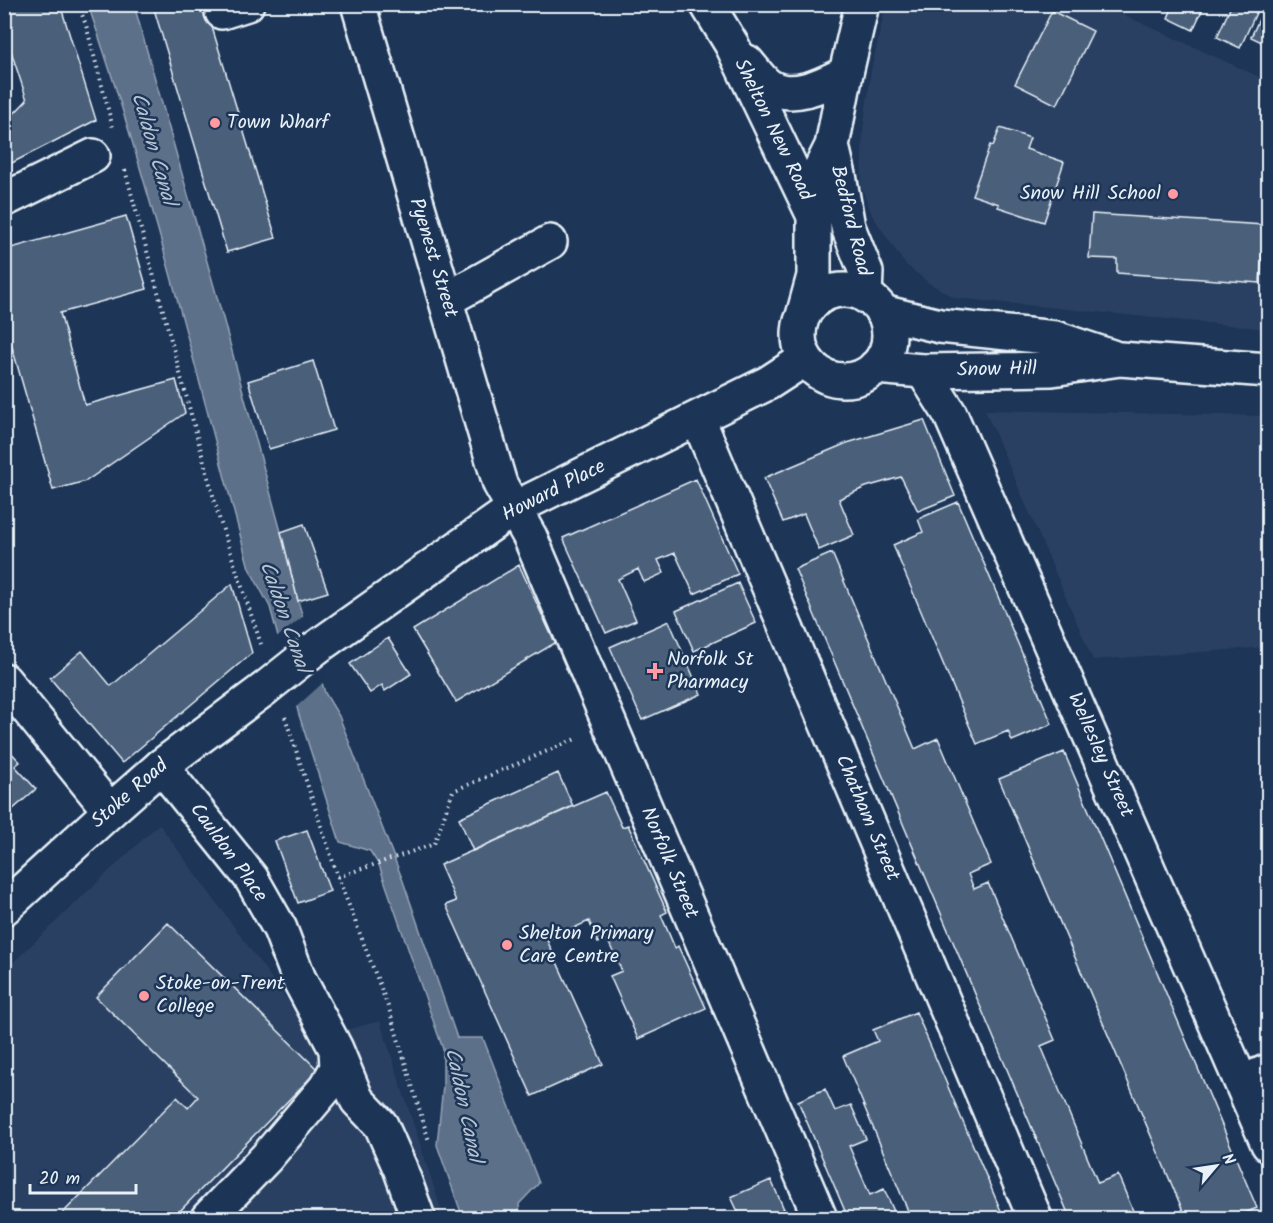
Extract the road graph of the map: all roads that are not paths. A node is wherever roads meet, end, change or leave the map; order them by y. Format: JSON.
{"nodes":[{"id":1,"x":358,"y":4,"type":"edge"},
{"id":2,"x":707,"y":4,"type":"edge"},
{"id":3,"x":862,"y":4,"type":"edge"},
{"id":4,"x":732,"y":45,"type":"junction"},
{"id":5,"x":846,"y":73,"type":"junction"},
{"id":6,"x":832,"y":146,"type":"junction"},
{"id":7,"x":108,"y":160,"type":"road end"},
{"id":8,"x":4,"y":200,"type":"edge"},
{"id":9,"x":814,"y":216,"type":"junction"},
{"id":10,"x":550,"y":242,"type":"dead end"},
{"id":11,"x":446,"y":300,"type":"junction"},
{"id":12,"x":874,"y":304,"type":"junction"},
{"id":13,"x":803,"y":316,"type":"junction"},
{"id":14,"x":805,"y":359,"type":"junction"},
{"id":15,"x":1120,"y":359,"type":"junction"},
{"id":16,"x":874,"y":367,"type":"junction"},
{"id":17,"x":1269,"y":370,"type":"edge"},
{"id":18,"x":923,"y":371,"type":"junction"},
{"id":19,"x":698,"y":419,"type":"junction"},
{"id":20,"x":513,"y":509,"type":"junction"},
{"id":21,"x":4,"y":680,"type":"edge"},
{"id":22,"x":273,"y":700,"type":"joint"},
{"id":23,"x":161,"y":766,"type":"junction"},
{"id":24,"x":110,"y":811,"type":"junction"},
{"id":25,"x":4,"y":908,"type":"edge"},
{"id":26,"x":336,"y":1049,"type":"junction"},
{"id":27,"x":1256,"y":1077,"type":"edge"},
{"id":28,"x":1269,"y":1144,"type":"edge"},
{"id":29,"x":208,"y":1218,"type":"edge"},
{"id":30,"x":418,"y":1218,"type":"edge"},
{"id":31,"x":820,"y":1218,"type":"edge"},
{"id":32,"x":1035,"y":1218,"type":"edge"}],
"edges":[{"from":1,"to":11,"type":"street","name":"Pyenest Street"},
{"from":2,"to":4,"type":"street","name":"Shelton New Road"},
{"from":3,"to":5,"type":"street","name":"Bedford Road"},
{"from":4,"to":5,"type":"street","name":"Shelton New Road"},
{"from":4,"to":9,"type":"street","name":"Shelton New Road"},
{"from":5,"to":6,"type":"street","name":"Bedford Road"},
{"from":6,"to":9,"type":"street","name":"Bedford Road"},
{"from":6,"to":12,"type":"street","name":"Bedford Road"},
{"from":7,"to":8,"type":"street"},
{"from":9,"to":13,"type":"street","name":"Bedford Road"},
{"from":10,"to":11,"type":"street"},
{"from":11,"to":20,"type":"street","name":"Pyenest Street"},
{"from":12,"to":13,"type":"street"},
{"from":12,"to":15,"type":"street","name":"Snow Hill"},
{"from":12,"to":16,"type":"street"},
{"from":13,"to":14,"type":"street"},
{"from":14,"to":16,"type":"street"},
{"from":14,"to":19,"type":"street","name":"Howard Place"},
{"from":15,"to":17,"type":"street","name":"Snow Hill"},
{"from":15,"to":18,"type":"street","name":"Snow Hill"},
{"from":16,"to":18,"type":"street","name":"Snow Hill"},
{"from":18,"to":27,"type":"street","name":"Wellesley Street"},
{"from":19,"to":20,"type":"street","name":"Howard Place"},
{"from":19,"to":32,"type":"street","name":"Chatham Street"},
{"from":20,"to":22,"type":"street","name":"Howard Place","bridge":true},
{"from":20,"to":31,"type":"street","name":"Norfolk Street"},
{"from":21,"to":24,"type":"street"},
{"from":22,"to":23,"type":"street","name":"Stoke Road"},
{"from":23,"to":24,"type":"street","name":"Stoke Road"},
{"from":23,"to":26,"type":"street","name":"Cauldon Place"},
{"from":24,"to":25,"type":"street","name":"Stoke Road"},
{"from":26,"to":29,"type":"street"},
{"from":26,"to":30,"type":"street","name":"Cauldon Place"},
{"from":27,"to":28,"type":"street","name":"Wellesley Street"}]}
